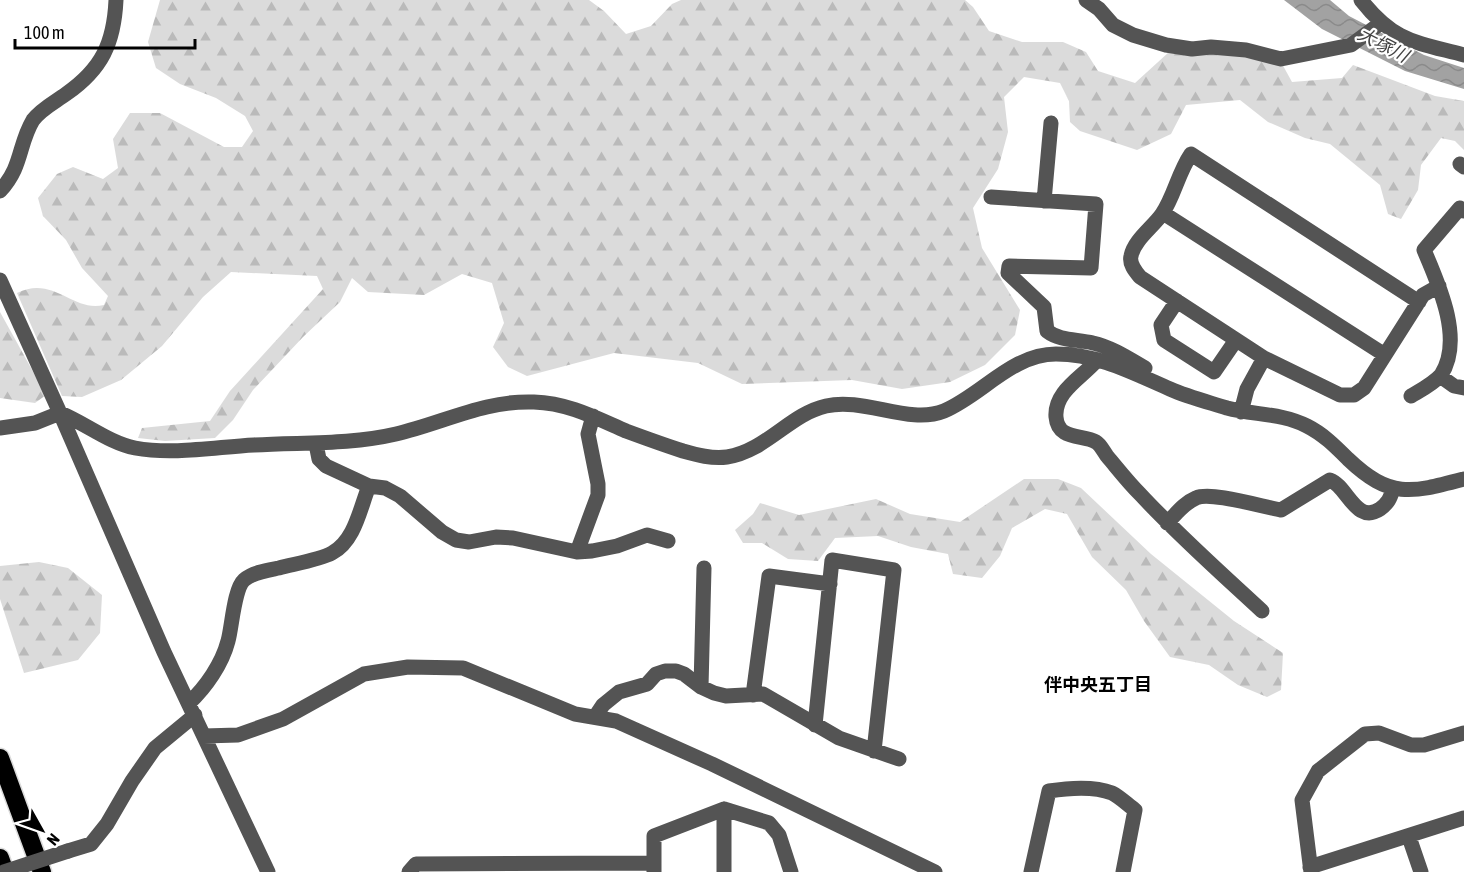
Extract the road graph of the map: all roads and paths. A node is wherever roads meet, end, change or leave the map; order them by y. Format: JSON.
{"nodes":[{"id":1,"x":108,"y":0,"type":"edge"},
{"id":2,"x":116,"y":0,"type":"edge"},
{"id":3,"x":132,"y":0,"type":"edge"},
{"id":4,"x":1086,"y":0,"type":"edge"},
{"id":5,"x":1360,"y":0,"type":"edge"},
{"id":6,"x":1379,"y":25,"type":"junction"},
{"id":7,"x":1464,"y":55,"type":"edge"},
{"id":8,"x":1051,"y":123,"type":"dead end"},
{"id":9,"x":0,"y":191,"type":"edge"},
{"id":10,"x":991,"y":197,"type":"dead end"},
{"id":11,"x":1044,"y":201,"type":"junction"},
{"id":12,"x":1464,"y":211,"type":"edge"},
{"id":13,"x":1163,"y":213,"type":"junction"},
{"id":14,"x":0,"y":280,"type":"edge"},
{"id":15,"x":1439,"y":286,"type":"junction"},
{"id":16,"x":1177,"y":301,"type":"junction"},
{"id":17,"x":1419,"y":302,"type":"junction"},
{"id":18,"x":1459,"y":324,"type":"edge"},
{"id":19,"x":1236,"y":340,"type":"junction"},
{"id":20,"x":1385,"y":355,"type":"junction"},
{"id":21,"x":1264,"y":358,"type":"junction"},
{"id":22,"x":1097,"y":360,"type":"junction"},
{"id":23,"x":1440,"y":376,"type":"junction"},
{"id":24,"x":1149,"y":379,"type":"junction"},
{"id":25,"x":1464,"y":388,"type":"edge"},
{"id":26,"x":1411,"y":396,"type":"dead end"},
{"id":27,"x":1241,"y":411,"type":"junction"},
{"id":28,"x":60,"y":413,"type":"junction"},
{"id":29,"x":593,"y":416,"type":"junction"},
{"id":30,"x":0,"y":428,"type":"edge"},
{"id":31,"x":316,"y":444,"type":"junction"},
{"id":32,"x":1464,"y":479,"type":"edge"},
{"id":33,"x":369,"y":486,"type":"junction"},
{"id":34,"x":1393,"y":489,"type":"junction"},
{"id":35,"x":1167,"y":523,"type":"junction"},
{"id":36,"x":668,"y":541,"type":"dead end"},
{"id":37,"x":578,"y":552,"type":"junction"},
{"id":38,"x":704,"y":568,"type":"dead end"},
{"id":39,"x":830,"y":584,"type":"junction"},
{"id":40,"x":1262,"y":611,"type":"dead end"},
{"id":41,"x":701,"y":687,"type":"junction"},
{"id":42,"x":753,"y":695,"type":"junction"},
{"id":43,"x":192,"y":709,"type":"junction"},
{"id":44,"x":595,"y":717,"type":"junction"},
{"id":45,"x":815,"y":724,"type":"junction"},
{"id":46,"x":1463,"y":735,"type":"edge"},
{"id":47,"x":204,"y":736,"type":"junction"},
{"id":48,"x":874,"y":751,"type":"junction"},
{"id":49,"x":0,"y":758,"type":"edge"},
{"id":50,"x":899,"y":759,"type":"dead end"},
{"id":51,"x":724,"y":809,"type":"junction"},
{"id":52,"x":1464,"y":818,"type":"edge"},
{"id":53,"x":1409,"y":837,"type":"junction"},
{"id":54,"x":0,"y":858,"type":"edge"},
{"id":55,"x":0,"y":867,"type":"edge"},
{"id":56,"x":654,"y":868,"type":"edge"},
{"id":57,"x":1310,"y":870,"type":"edge"},
{"id":58,"x":4,"y":872,"type":"edge"},
{"id":59,"x":42,"y":872,"type":"edge"},
{"id":60,"x":268,"y":872,"type":"edge"},
{"id":61,"x":409,"y":872,"type":"edge"},
{"id":62,"x":724,"y":872,"type":"edge"},
{"id":63,"x":791,"y":872,"type":"edge"},
{"id":64,"x":935,"y":872,"type":"edge"},
{"id":65,"x":1031,"y":872,"type":"edge"},
{"id":66,"x":1122,"y":872,"type":"edge"},
{"id":67,"x":1421,"y":872,"type":"edge"}],
"edges":[{"from":1,"to":2,"type":"street"},
{"from":2,"to":3,"type":"street"},
{"from":2,"to":9,"type":"street"},
{"from":4,"to":6,"type":"street"},
{"from":5,"to":6,"type":"street"},
{"from":6,"to":7,"type":"street"},
{"from":8,"to":11,"type":"street"},
{"from":10,"to":11,"type":"street"},
{"from":11,"to":24,"type":"street"},
{"from":12,"to":15,"type":"street"},
{"from":13,"to":16,"type":"street"},
{"from":13,"to":17,"type":"street"},
{"from":13,"to":20,"type":"street"},
{"from":14,"to":28,"type":"street"},
{"from":15,"to":17,"type":"street"},
{"from":15,"to":18,"type":"street"},
{"from":16,"to":19,"type":"street"},
{"from":16,"to":19,"type":"street"},
{"from":17,"to":20,"type":"street"},
{"from":18,"to":23,"type":"street"},
{"from":19,"to":21,"type":"street"},
{"from":20,"to":21,"type":"street"},
{"from":21,"to":27,"type":"street"},
{"from":22,"to":24,"type":"street"},
{"from":22,"to":29,"type":"street"},
{"from":22,"to":35,"type":"street"},
{"from":23,"to":25,"type":"street"},
{"from":23,"to":26,"type":"street"},
{"from":24,"to":27,"type":"street"},
{"from":27,"to":34,"type":"street"},
{"from":28,"to":30,"type":"street"},
{"from":28,"to":31,"type":"street"},
{"from":28,"to":43,"type":"street"},
{"from":29,"to":31,"type":"street"},
{"from":29,"to":37,"type":"street"},
{"from":31,"to":33,"type":"street"},
{"from":32,"to":34,"type":"street"},
{"from":33,"to":37,"type":"street"},
{"from":33,"to":43,"type":"street"},
{"from":34,"to":35,"type":"street"},
{"from":35,"to":40,"type":"street"},
{"from":36,"to":37,"type":"street"},
{"from":38,"to":41,"type":"street"},
{"from":39,"to":42,"type":"street"},
{"from":39,"to":45,"type":"street"},
{"from":39,"to":48,"type":"street"},
{"from":41,"to":42,"type":"street"},
{"from":41,"to":44,"type":"street"},
{"from":42,"to":45,"type":"street"},
{"from":43,"to":47,"type":"street"},
{"from":43,"to":58,"type":"street","bridge":true},
{"from":44,"to":47,"type":"street"},
{"from":44,"to":64,"type":"street"},
{"from":45,"to":48,"type":"street"},
{"from":46,"to":57,"type":"street"},
{"from":47,"to":60,"type":"street"},
{"from":48,"to":50,"type":"street"},
{"from":49,"to":59,"type":"highway"},
{"from":51,"to":56,"type":"street"},
{"from":51,"to":62,"type":"street"},
{"from":51,"to":63,"type":"street"},
{"from":52,"to":53,"type":"street"},
{"from":53,"to":57,"type":"street"},
{"from":53,"to":67,"type":"street"},
{"from":54,"to":58,"type":"highway"},
{"from":55,"to":58,"type":"highway"},
{"from":56,"to":61,"type":"street"},
{"from":65,"to":66,"type":"street"}]}
